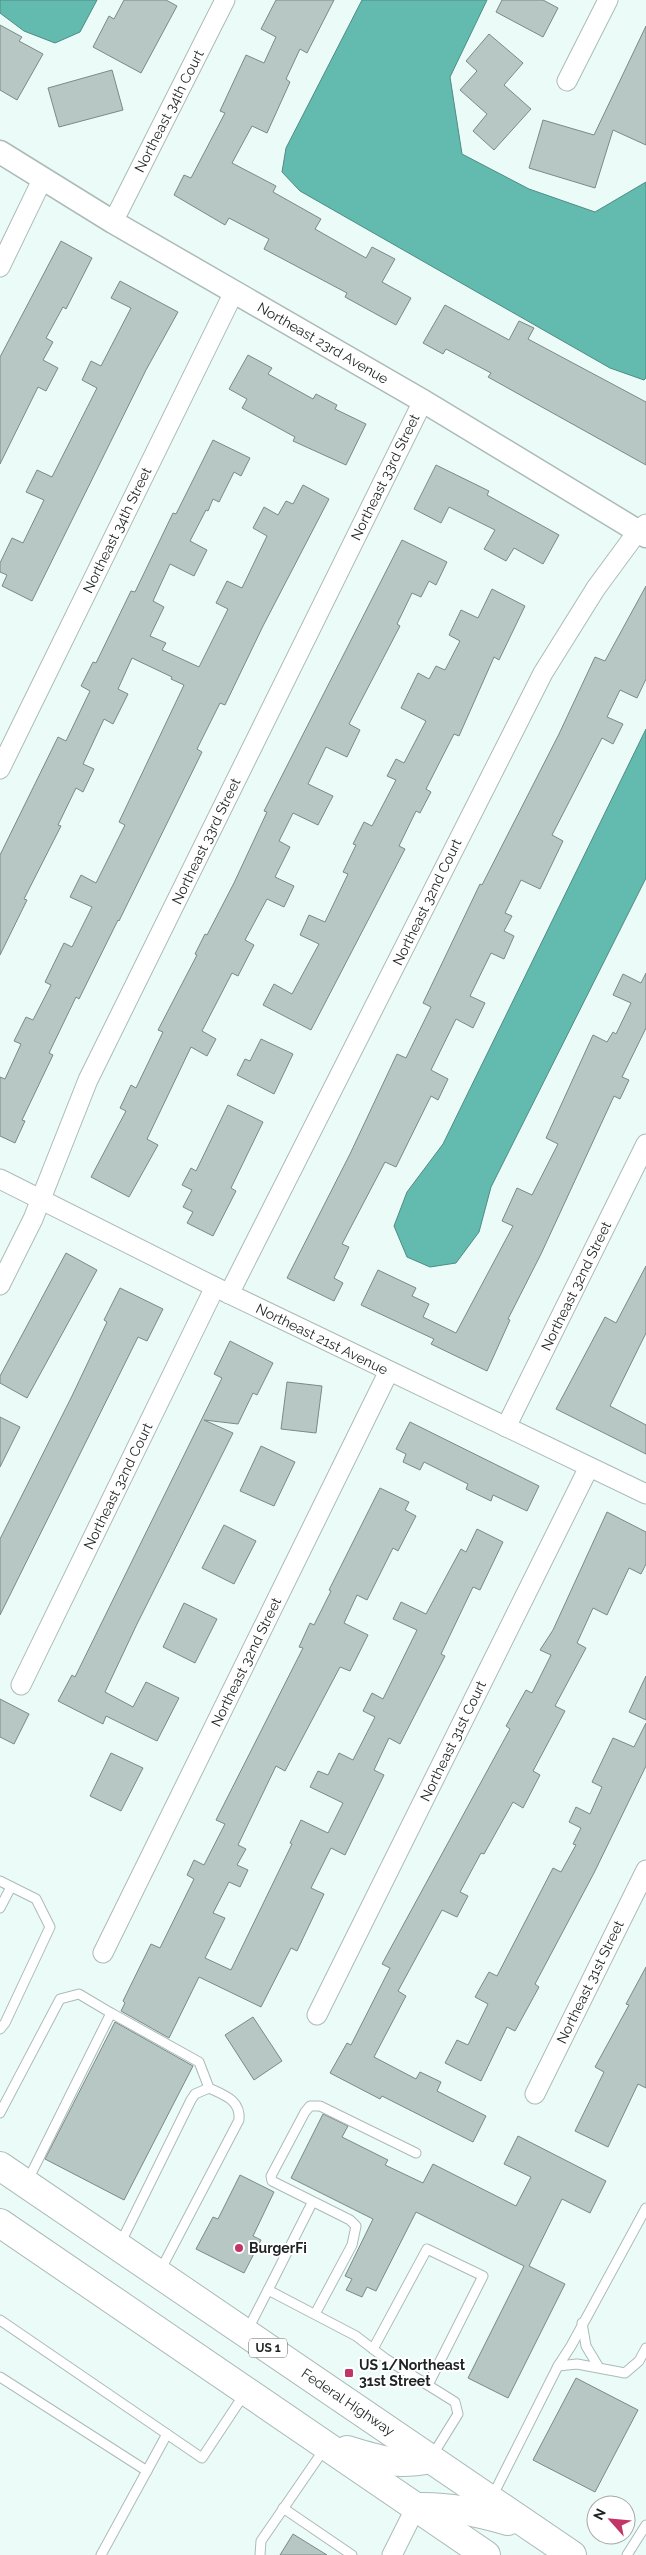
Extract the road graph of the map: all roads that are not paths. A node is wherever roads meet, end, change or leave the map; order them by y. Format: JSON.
{"nodes":[{"id":1,"x":225,"y":0,"type":"edge"},
{"id":2,"x":608,"y":0,"type":"edge"},
{"id":3,"x":567,"y":82,"type":"dead end"},
{"id":4,"x":0,"y":152,"type":"edge"},
{"id":5,"x":42,"y":180,"type":"junction"},
{"id":6,"x":113,"y":222,"type":"junction"},
{"id":7,"x":0,"y":266,"type":"edge"},
{"id":8,"x":234,"y":292,"type":"junction"},
{"id":9,"x":423,"y":401,"type":"junction"},
{"id":10,"x":643,"y":530,"type":"edge"},
{"id":11,"x":0,"y":769,"type":"edge"},
{"id":12,"x":646,"y":1144,"type":"edge"},
{"id":13,"x":0,"y":1179,"type":"edge"},
{"id":14,"x":40,"y":1198,"type":"junction"},
{"id":15,"x":0,"y":1285,"type":"edge"},
{"id":16,"x":222,"y":1291,"type":"junction"},
{"id":17,"x":389,"y":1371,"type":"junction"},
{"id":18,"x":506,"y":1427,"type":"junction"},
{"id":19,"x":589,"y":1467,"type":"junction"},
{"id":20,"x":646,"y":1494,"type":"edge"},
{"id":21,"x":21,"y":1685,"type":"dead end"},
{"id":22,"x":646,"y":1870,"type":"edge"},
{"id":23,"x":0,"y":1882,"type":"edge"},
{"id":24,"x":10,"y":1887,"type":"junction"},
{"id":25,"x":0,"y":1908,"type":"edge"},
{"id":26,"x":103,"y":1953,"type":"dead end"},
{"id":27,"x":111,"y":2013,"type":"junction"},
{"id":28,"x":317,"y":2015,"type":"dead end"},
{"id":29,"x":0,"y":2029,"type":"edge"},
{"id":30,"x":209,"y":2088,"type":"junction"},
{"id":31,"x":535,"y":2094,"type":"dead end"},
{"id":32,"x":0,"y":2113,"type":"edge"},
{"id":33,"x":416,"y":2153,"type":"dead end"},
{"id":34,"x":0,"y":2166,"type":"edge"},
{"id":35,"x":26,"y":2183,"type":"junction"},
{"id":36,"x":312,"y":2203,"type":"junction"},
{"id":37,"x":646,"y":2208,"type":"edge"},
{"id":38,"x":0,"y":2223,"type":"edge"},
{"id":39,"x":119,"y":2246,"type":"junction"},
{"id":40,"x":159,"y":2274,"type":"junction"},
{"id":41,"x":268,"y":2290,"type":"junction"},
{"id":42,"x":315,"y":2314,"type":"junction"},
{"id":43,"x":0,"y":2320,"type":"edge"},
{"id":44,"x":582,"y":2323,"type":"junction"},
{"id":45,"x":246,"y":2333,"type":"junction"},
{"id":46,"x":646,"y":2348,"type":"edge"},
{"id":47,"x":373,"y":2349,"type":"junction"},
{"id":48,"x":558,"y":2366,"type":"junction"},
{"id":49,"x":598,"y":2366,"type":"junction"},
{"id":50,"x":0,"y":2377,"type":"edge"},
{"id":51,"x":428,"y":2385,"type":"junction"},
{"id":52,"x":246,"y":2391,"type":"junction"},
{"id":53,"x":167,"y":2434,"type":"junction"},
{"id":54,"x":323,"y":2444,"type":"junction"},
{"id":55,"x":430,"y":2459,"type":"junction"},
{"id":56,"x":147,"y":2471,"type":"junction"},
{"id":57,"x":491,"y":2500,"type":"junction"},
{"id":58,"x":416,"y":2507,"type":"junction"},
{"id":59,"x":283,"y":2508,"type":"junction"},
{"id":60,"x":645,"y":2529,"type":"edge"},
{"id":61,"x":536,"y":2530,"type":"junction"},
{"id":62,"x":348,"y":2554,"type":"edge"},
{"id":63,"x":101,"y":2555,"type":"edge"},
{"id":64,"x":260,"y":2555,"type":"edge"},
{"id":65,"x":392,"y":2555,"type":"edge"},
{"id":66,"x":486,"y":2555,"type":"edge"},
{"id":67,"x":572,"y":2555,"type":"edge"},
{"id":68,"x":627,"y":2555,"type":"edge"}],
"edges":[{"from":1,"to":6,"type":"street","name":"Northeast 34th Court"},
{"from":2,"to":3,"type":"street"},
{"from":4,"to":5,"type":"street","name":"Northeast 23rd Avenue"},
{"from":5,"to":6,"type":"street","name":"Northeast 23rd Avenue"},
{"from":5,"to":7,"type":"street"},
{"from":6,"to":8,"type":"street","name":"Northeast 23rd Avenue"},
{"from":8,"to":9,"type":"street","name":"Northeast 23rd Avenue"},
{"from":8,"to":11,"type":"street","name":"Northeast 34th Street"},
{"from":9,"to":10,"type":"street","name":"Northeast 23rd Avenue"},
{"from":9,"to":14,"type":"street","name":"Northeast 33rd Street"},
{"from":10,"to":16,"type":"street","name":"Northeast 32nd Court"},
{"from":12,"to":18,"type":"street","name":"Northeast 32nd Street"},
{"from":13,"to":14,"type":"street","name":"Northeast 21st Avenue"},
{"from":14,"to":15,"type":"street","name":"Northeast 33rd Street"},
{"from":14,"to":16,"type":"street","name":"Northeast 21st Avenue"},
{"from":16,"to":17,"type":"street","name":"Northeast 21st Avenue"},
{"from":16,"to":21,"type":"street","name":"Northeast 32nd Court"},
{"from":17,"to":18,"type":"street","name":"Northeast 21st Avenue"},
{"from":17,"to":26,"type":"street","name":"Northeast 32nd Street"},
{"from":18,"to":19,"type":"street","name":"Northeast 21st Avenue"},
{"from":19,"to":20,"type":"street","name":"Northeast 21st Avenue"},
{"from":19,"to":28,"type":"street","name":"Northeast 31st Court"},
{"from":22,"to":31,"type":"street","name":"Northeast 31st Street"},
{"from":23,"to":24,"type":"lane"},
{"from":24,"to":25,"type":"lane"},
{"from":24,"to":29,"type":"lane"},
{"from":27,"to":30,"type":"lane"},
{"from":27,"to":32,"type":"lane"},
{"from":27,"to":35,"type":"lane"},
{"from":30,"to":39,"type":"lane"},
{"from":30,"to":40,"type":"lane"},
{"from":33,"to":36,"type":"lane"},
{"from":34,"to":35,"type":"main road","name":"Federal Highway","number":"US 1"},
{"from":35,"to":39,"type":"main road","name":"Federal Highway","number":"US 1"},
{"from":36,"to":41,"type":"lane"},
{"from":36,"to":42,"type":"lane"},
{"from":37,"to":44,"type":"lane"},
{"from":38,"to":52,"type":"main road"},
{"from":39,"to":40,"type":"main road","name":"Federal Highway","number":"US 1"},
{"from":40,"to":45,"type":"main road","name":"Federal Highway","number":"US 1"},
{"from":41,"to":42,"type":"lane"},
{"from":41,"to":45,"type":"lane"},
{"from":42,"to":47,"type":"lane"},
{"from":43,"to":53,"type":"lane"},
{"from":44,"to":48,"type":"lane"},
{"from":44,"to":49,"type":"lane"},
{"from":45,"to":55,"type":"main road","name":"Federal Highway","number":"US 1"},
{"from":46,"to":49,"type":"lane"},
{"from":47,"to":51,"type":"lane"},
{"from":47,"to":51,"type":"lane"},
{"from":48,"to":49,"type":"lane"},
{"from":48,"to":57,"type":"lane"},
{"from":50,"to":56,"type":"lane"},
{"from":51,"to":55,"type":"lane"},
{"from":52,"to":53,"type":"lane"},
{"from":52,"to":54,"type":"main road"},
{"from":53,"to":56,"type":"lane"},
{"from":54,"to":55,"type":"main road"},
{"from":54,"to":58,"type":"main road"},
{"from":54,"to":59,"type":"lane"},
{"from":55,"to":57,"type":"main road","name":"Federal Highway","number":"US 1"},
{"from":56,"to":63,"type":"lane"},
{"from":57,"to":61,"type":"main road","name":"Federal Highway","number":"US 1"},
{"from":58,"to":61,"type":"main road"},
{"from":58,"to":65,"type":"street"},
{"from":58,"to":66,"type":"main road"},
{"from":59,"to":62,"type":"lane"},
{"from":59,"to":64,"type":"lane"},
{"from":60,"to":68,"type":"lane"},
{"from":61,"to":67,"type":"main road","name":"Federal Highway","number":"US 1"}]}
